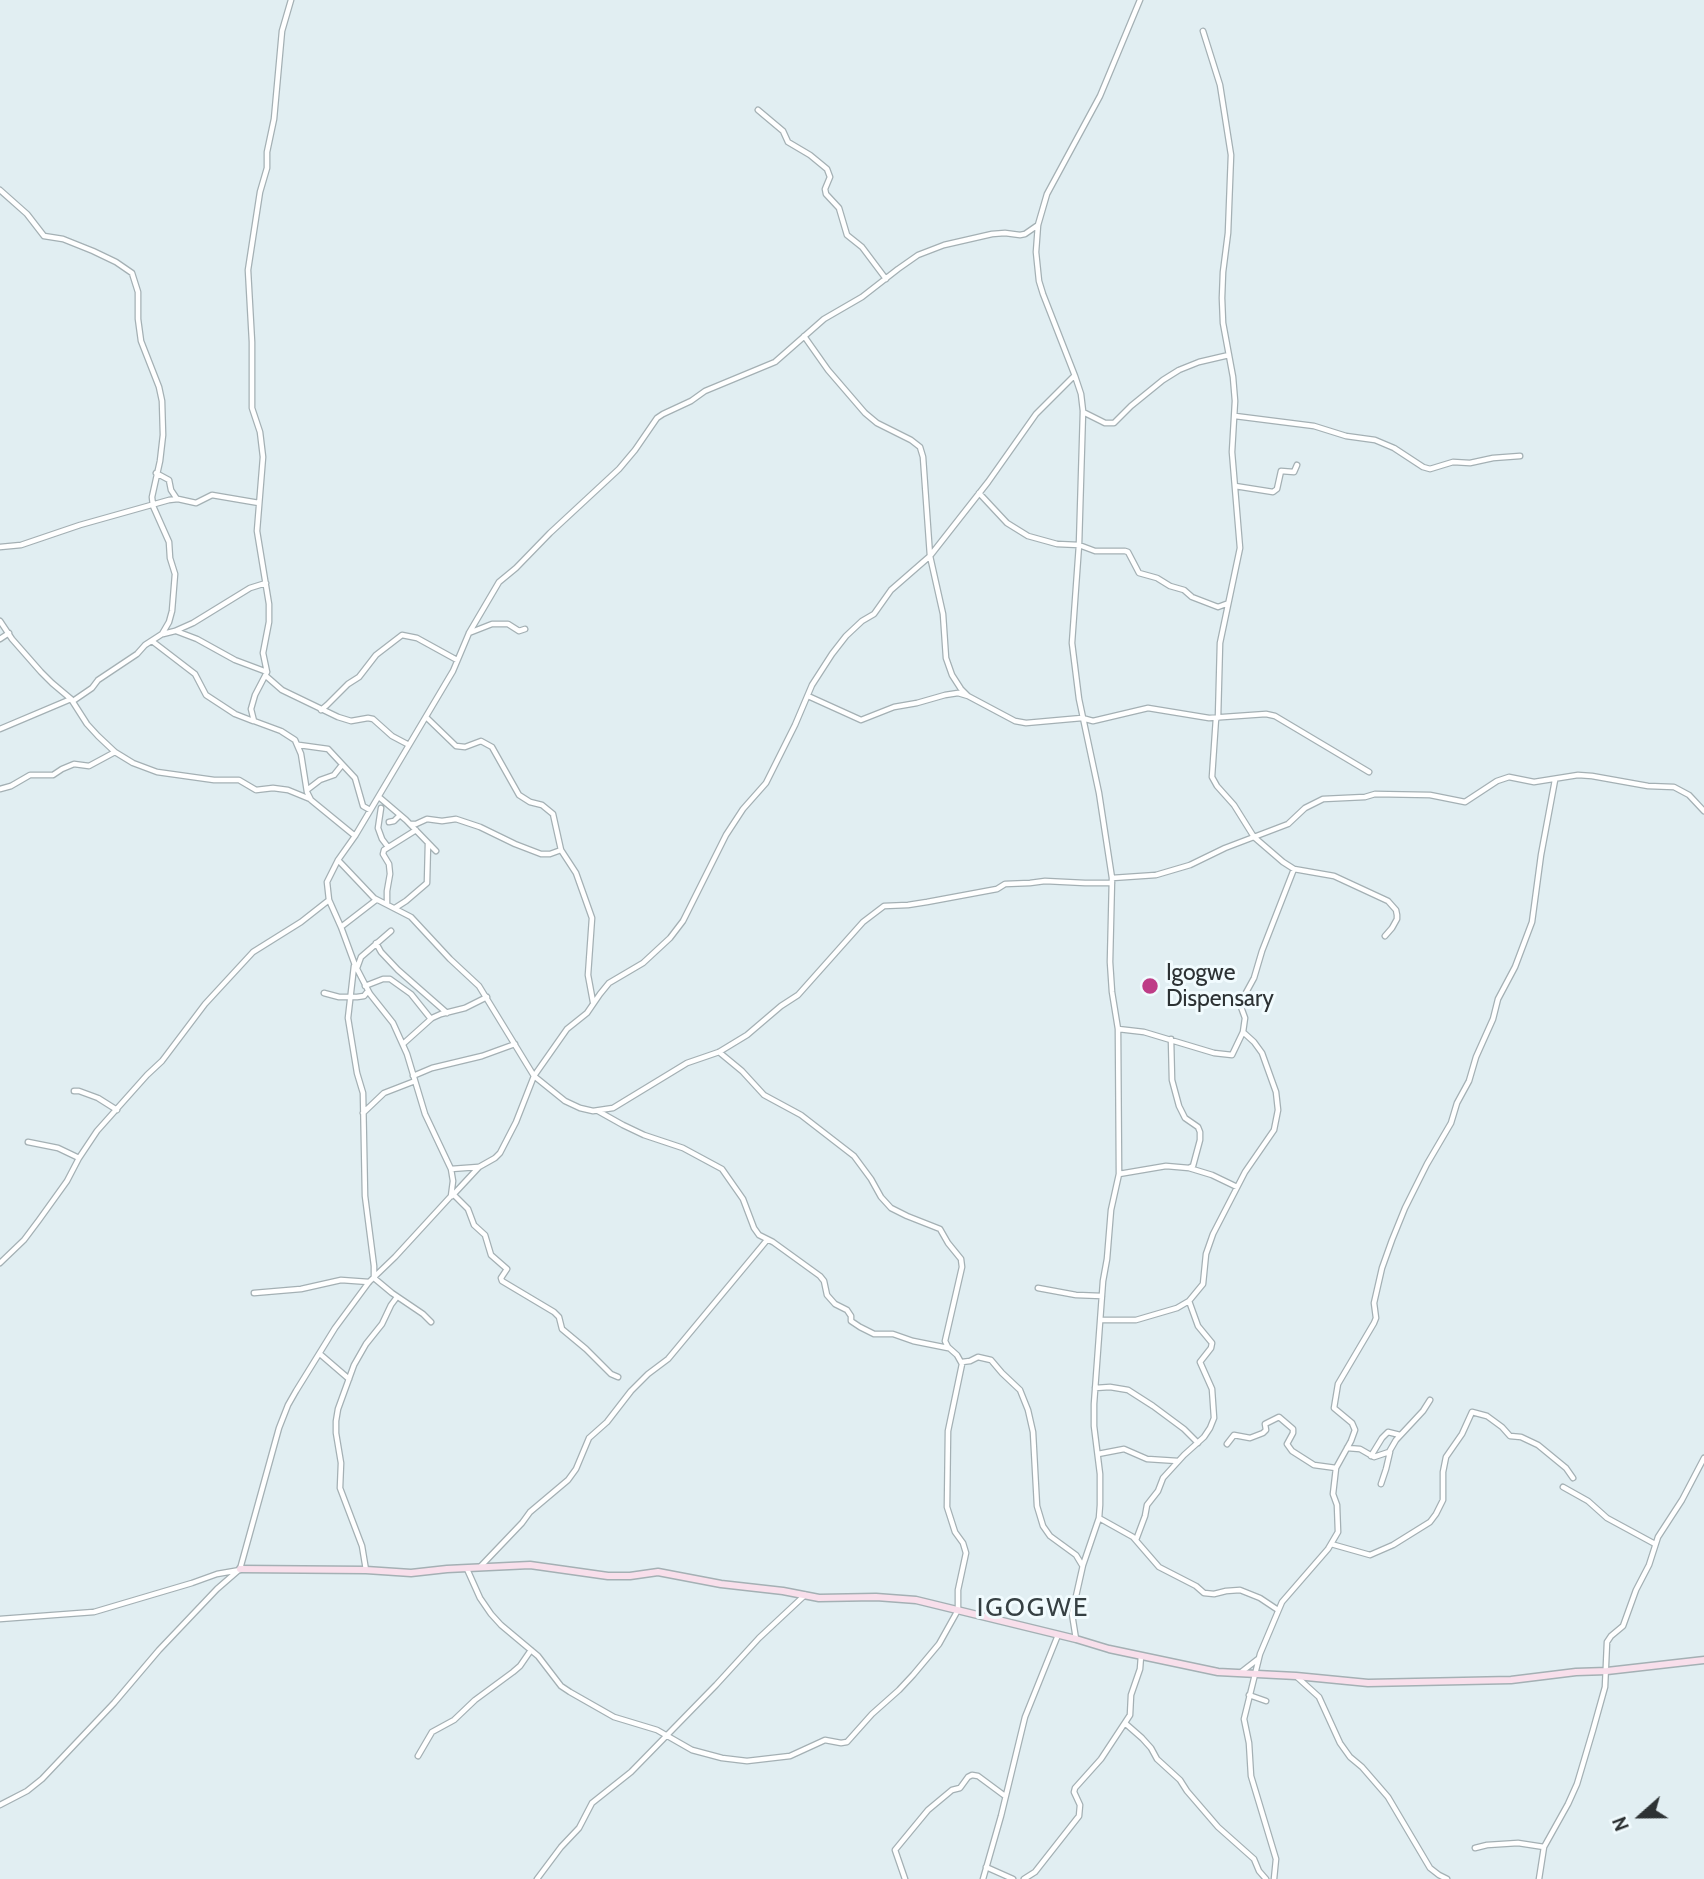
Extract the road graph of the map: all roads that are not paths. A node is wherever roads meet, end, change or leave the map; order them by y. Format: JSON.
{"nodes":[{"id":1,"x":291,"y":0,"type":"edge"},
{"id":2,"x":1140,"y":0,"type":"edge"},
{"id":3,"x":1203,"y":31,"type":"dead end"},
{"id":4,"x":758,"y":110,"type":"dead end"},
{"id":5,"x":0,"y":190,"type":"edge"},
{"id":6,"x":1038,"y":225,"type":"junction"},
{"id":7,"x":886,"y":279,"type":"junction"},
{"id":8,"x":804,"y":336,"type":"junction"},
{"id":9,"x":1229,"y":355,"type":"junction"},
{"id":10,"x":1075,"y":376,"type":"junction"},
{"id":11,"x":1083,"y":412,"type":"junction"},
{"id":12,"x":1235,"y":416,"type":"junction"},
{"id":13,"x":1520,"y":456,"type":"dead end"},
{"id":14,"x":1297,"y":466,"type":"dead end"},
{"id":15,"x":156,"y":473,"type":"junction"},
{"id":16,"x":1235,"y":486,"type":"junction"},
{"id":17,"x":979,"y":492,"type":"junction"},
{"id":18,"x":177,"y":499,"type":"junction"},
{"id":19,"x":164,"y":502,"type":"junction"},
{"id":20,"x":260,"y":503,"type":"junction"},
{"id":21,"x":153,"y":506,"type":"junction"},
{"id":22,"x":158,"y":517,"type":"junction"},
{"id":23,"x":1079,"y":545,"type":"junction"},
{"id":24,"x":0,"y":547,"type":"edge"},
{"id":25,"x":930,"y":556,"type":"junction"},
{"id":26,"x":266,"y":583,"type":"junction"},
{"id":27,"x":1227,"y":604,"type":"junction"},
{"id":28,"x":0,"y":621,"type":"edge"},
{"id":29,"x":525,"y":629,"type":"dead end"},
{"id":30,"x":176,"y":631,"type":"junction"},
{"id":31,"x":9,"y":633,"type":"junction"},
{"id":32,"x":469,"y":633,"type":"junction"},
{"id":33,"x":162,"y":634,"type":"junction"},
{"id":34,"x":0,"y":639,"type":"edge"},
{"id":35,"x":152,"y":641,"type":"junction"},
{"id":36,"x":457,"y":660,"type":"junction"},
{"id":37,"x":267,"y":674,"type":"junction"},
{"id":38,"x":808,"y":696,"type":"junction"},
{"id":39,"x":968,"y":696,"type":"junction"},
{"id":40,"x":72,"y":700,"type":"junction"},
{"id":41,"x":321,"y":710,"type":"junction"},
{"id":42,"x":426,"y":717,"type":"junction"},
{"id":43,"x":1083,"y":718,"type":"junction"},
{"id":44,"x":1217,"y":718,"type":"junction"},
{"id":45,"x":254,"y":721,"type":"junction"},
{"id":46,"x":0,"y":729,"type":"edge"},
{"id":47,"x":299,"y":745,"type":"junction"},
{"id":48,"x":409,"y":745,"type":"junction"},
{"id":49,"x":115,"y":752,"type":"junction"},
{"id":50,"x":342,"y":764,"type":"junction"},
{"id":51,"x":1369,"y":772,"type":"dead end"},
{"id":52,"x":1555,"y":780,"type":"junction"},
{"id":53,"x":0,"y":789,"type":"edge"},
{"id":54,"x":307,"y":790,"type":"junction"},
{"id":55,"x":379,"y":797,"type":"junction"},
{"id":56,"x":311,"y":800,"type":"junction"},
{"id":57,"x":389,"y":805,"type":"junction"},
{"id":58,"x":381,"y":808,"type":"junction"},
{"id":59,"x":370,"y":810,"type":"junction"},
{"id":60,"x":1704,"y":811,"type":"edge"},
{"id":61,"x":400,"y":815,"type":"junction"},
{"id":62,"x":389,"y":822,"type":"dead end"},
{"id":63,"x":410,"y":824,"type":"junction"},
{"id":64,"x":415,"y":830,"type":"junction"},
{"id":65,"x":355,"y":836,"type":"junction"},
{"id":66,"x":1254,"y":837,"type":"junction"},
{"id":67,"x":428,"y":843,"type":"junction"},
{"id":68,"x":388,"y":847,"type":"junction"},
{"id":69,"x":561,"y":850,"type":"junction"},
{"id":70,"x":436,"y":851,"type":"dead end"},
{"id":71,"x":338,"y":859,"type":"junction"},
{"id":72,"x":1294,"y":869,"type":"junction"},
{"id":73,"x":1112,"y":881,"type":"junction"},
{"id":74,"x":329,"y":900,"type":"junction"},
{"id":75,"x":376,"y":900,"type":"junction"},
{"id":76,"x":387,"y":905,"type":"junction"},
{"id":77,"x":395,"y":908,"type":"junction"},
{"id":78,"x":341,"y":927,"type":"junction"},
{"id":79,"x":391,"y":931,"type":"dead end"},
{"id":80,"x":1385,"y":936,"type":"dead end"},
{"id":81,"x":376,"y":943,"type":"junction"},
{"id":82,"x":355,"y":967,"type":"junction"},
{"id":83,"x":367,"y":988,"type":"junction"},
{"id":84,"x":324,"y":993,"type":"dead end"},
{"id":85,"x":364,"y":996,"type":"junction"},
{"id":86,"x":350,"y":997,"type":"junction"},
{"id":87,"x":487,"y":997,"type":"junction"},
{"id":88,"x":375,"y":999,"type":"junction"},
{"id":89,"x":593,"y":1003,"type":"junction"},
{"id":90,"x":447,"y":1013,"type":"junction"},
{"id":91,"x":431,"y":1019,"type":"junction"},
{"id":92,"x":1118,"y":1029,"type":"junction"},
{"id":93,"x":1243,"y":1032,"type":"junction"},
{"id":94,"x":1171,"y":1039,"type":"junction"},
{"id":95,"x":403,"y":1044,"type":"junction"},
{"id":96,"x":515,"y":1044,"type":"junction"},
{"id":97,"x":719,"y":1052,"type":"junction"},
{"id":98,"x":534,"y":1076,"type":"junction"},
{"id":99,"x":414,"y":1079,"type":"junction"},
{"id":100,"x":74,"y":1091,"type":"dead end"},
{"id":101,"x":117,"y":1110,"type":"junction"},
{"id":102,"x":598,"y":1111,"type":"junction"},
{"id":103,"x":363,"y":1113,"type":"junction"},
{"id":104,"x":28,"y":1142,"type":"dead end"},
{"id":105,"x":79,"y":1158,"type":"junction"},
{"id":106,"x":479,"y":1167,"type":"junction"},
{"id":107,"x":1189,"y":1168,"type":"junction"},
{"id":108,"x":451,"y":1169,"type":"junction"},
{"id":109,"x":1119,"y":1174,"type":"junction"},
{"id":110,"x":1237,"y":1187,"type":"junction"},
{"id":111,"x":453,"y":1195,"type":"junction"},
{"id":112,"x":767,"y":1240,"type":"junction"},
{"id":113,"x":0,"y":1263,"type":"edge"},
{"id":114,"x":372,"y":1280,"type":"junction"},
{"id":115,"x":1038,"y":1288,"type":"dead end"},
{"id":116,"x":254,"y":1293,"type":"dead end"},
{"id":117,"x":1102,"y":1296,"type":"junction"},
{"id":118,"x":397,"y":1297,"type":"junction"},
{"id":119,"x":1189,"y":1301,"type":"junction"},
{"id":120,"x":431,"y":1321,"type":"dead end"},
{"id":121,"x":1101,"y":1321,"type":"junction"},
{"id":122,"x":948,"y":1348,"type":"junction"},
{"id":123,"x":320,"y":1354,"type":"junction"},
{"id":124,"x":962,"y":1362,"type":"junction"},
{"id":125,"x":618,"y":1377,"type":"dead end"},
{"id":126,"x":349,"y":1379,"type":"junction"},
{"id":127,"x":1095,"y":1388,"type":"junction"},
{"id":128,"x":1430,"y":1401,"type":"dead end"},
{"id":129,"x":1400,"y":1435,"type":"junction"},
{"id":130,"x":1198,"y":1443,"type":"junction"},
{"id":131,"x":1227,"y":1444,"type":"dead end"},
{"id":132,"x":1346,"y":1448,"type":"junction"},
{"id":133,"x":1390,"y":1452,"type":"junction"},
{"id":134,"x":1098,"y":1454,"type":"junction"},
{"id":135,"x":1371,"y":1456,"type":"junction"},
{"id":136,"x":1704,"y":1458,"type":"edge"},
{"id":137,"x":1178,"y":1461,"type":"junction"},
{"id":138,"x":1336,"y":1468,"type":"junction"},
{"id":139,"x":1573,"y":1478,"type":"dead end"},
{"id":140,"x":1381,"y":1484,"type":"dead end"},
{"id":141,"x":1563,"y":1487,"type":"dead end"},
{"id":142,"x":1099,"y":1518,"type":"junction"},
{"id":143,"x":1136,"y":1540,"type":"junction"},
{"id":144,"x":1331,"y":1544,"type":"junction"},
{"id":145,"x":1655,"y":1544,"type":"junction"},
{"id":146,"x":1083,"y":1565,"type":"junction"},
{"id":147,"x":480,"y":1568,"type":"junction"},
{"id":148,"x":240,"y":1569,"type":"junction"},
{"id":149,"x":467,"y":1569,"type":"junction"},
{"id":150,"x":366,"y":1570,"type":"junction"},
{"id":151,"x":806,"y":1595,"type":"junction"},
{"id":152,"x":958,"y":1610,"type":"junction"},
{"id":153,"x":1278,"y":1610,"type":"junction"},
{"id":154,"x":0,"y":1619,"type":"edge"},
{"id":155,"x":1058,"y":1635,"type":"junction"},
{"id":156,"x":1076,"y":1639,"type":"junction"},
{"id":157,"x":531,"y":1650,"type":"junction"},
{"id":158,"x":1141,"y":1656,"type":"junction"},
{"id":159,"x":1259,"y":1658,"type":"junction"},
{"id":160,"x":1704,"y":1660,"type":"edge"},
{"id":161,"x":1607,"y":1671,"type":"junction"},
{"id":162,"x":1239,"y":1674,"type":"junction"},
{"id":163,"x":1255,"y":1674,"type":"junction"},
{"id":164,"x":1296,"y":1676,"type":"junction"},
{"id":165,"x":1249,"y":1695,"type":"junction"},
{"id":166,"x":1266,"y":1701,"type":"dead end"},
{"id":167,"x":1126,"y":1724,"type":"junction"},
{"id":168,"x":667,"y":1735,"type":"junction"},
{"id":169,"x":418,"y":1756,"type":"dead end"},
{"id":170,"x":1005,"y":1796,"type":"junction"},
{"id":171,"x":0,"y":1805,"type":"edge"},
{"id":172,"x":1544,"y":1847,"type":"junction"},
{"id":173,"x":1475,"y":1848,"type":"dead end"},
{"id":174,"x":986,"y":1867,"type":"junction"},
{"id":175,"x":537,"y":1879,"type":"edge"},
{"id":176,"x":905,"y":1879,"type":"edge"},
{"id":177,"x":983,"y":1879,"type":"edge"},
{"id":178,"x":1013,"y":1879,"type":"edge"},
{"id":179,"x":1024,"y":1879,"type":"edge"},
{"id":180,"x":1266,"y":1879,"type":"edge"},
{"id":181,"x":1274,"y":1879,"type":"edge"},
{"id":182,"x":1447,"y":1879,"type":"edge"},
{"id":183,"x":1539,"y":1879,"type":"edge"}],
"edges":[{"from":1,"to":20,"type":"street"},
{"from":2,"to":6,"type":"street"},
{"from":3,"to":9,"type":"street"},
{"from":4,"to":7,"type":"street"},
{"from":5,"to":15,"type":"street"},
{"from":6,"to":7,"type":"street"},
{"from":6,"to":10,"type":"street"},
{"from":7,"to":8,"type":"street"},
{"from":8,"to":25,"type":"street"},
{"from":8,"to":32,"type":"street"},
{"from":9,"to":11,"type":"street"},
{"from":9,"to":12,"type":"street"},
{"from":10,"to":11,"type":"street"},
{"from":10,"to":17,"type":"street"},
{"from":11,"to":23,"type":"street"},
{"from":12,"to":13,"type":"street"},
{"from":12,"to":16,"type":"street"},
{"from":14,"to":16,"type":"street"},
{"from":15,"to":18,"type":"street"},
{"from":15,"to":21,"type":"street"},
{"from":16,"to":27,"type":"street"},
{"from":17,"to":23,"type":"street"},
{"from":17,"to":25,"type":"street"},
{"from":18,"to":19,"type":"street"},
{"from":18,"to":20,"type":"street"},
{"from":19,"to":21,"type":"street"},
{"from":19,"to":22,"type":"street"},
{"from":20,"to":26,"type":"street"},
{"from":21,"to":22,"type":"street"},
{"from":21,"to":24,"type":"street"},
{"from":22,"to":33,"type":"street"},
{"from":23,"to":27,"type":"street"},
{"from":23,"to":43,"type":"street"},
{"from":25,"to":38,"type":"street"},
{"from":25,"to":39,"type":"street"},
{"from":26,"to":30,"type":"street"},
{"from":26,"to":37,"type":"street"},
{"from":27,"to":44,"type":"street"},
{"from":28,"to":31,"type":"street"},
{"from":29,"to":32,"type":"street"},
{"from":30,"to":33,"type":"street"},
{"from":30,"to":37,"type":"street"},
{"from":31,"to":34,"type":"street"},
{"from":31,"to":40,"type":"street"},
{"from":32,"to":36,"type":"street"},
{"from":33,"to":35,"type":"street"},
{"from":35,"to":40,"type":"street"},
{"from":35,"to":45,"type":"street"},
{"from":36,"to":41,"type":"street"},
{"from":36,"to":42,"type":"street"},
{"from":37,"to":41,"type":"street"},
{"from":37,"to":45,"type":"street"},
{"from":38,"to":39,"type":"street"},
{"from":38,"to":89,"type":"street"},
{"from":39,"to":43,"type":"street"},
{"from":40,"to":46,"type":"street"},
{"from":40,"to":49,"type":"street"},
{"from":41,"to":48,"type":"street"},
{"from":42,"to":48,"type":"street"},
{"from":42,"to":69,"type":"street"},
{"from":43,"to":44,"type":"street"},
{"from":43,"to":73,"type":"street"},
{"from":44,"to":51,"type":"street"},
{"from":44,"to":66,"type":"street"},
{"from":45,"to":47,"type":"street"},
{"from":47,"to":50,"type":"street"},
{"from":47,"to":54,"type":"street"},
{"from":48,"to":55,"type":"street"},
{"from":49,"to":53,"type":"street"},
{"from":49,"to":56,"type":"street"},
{"from":50,"to":54,"type":"street"},
{"from":50,"to":59,"type":"street"},
{"from":52,"to":60,"type":"street"},
{"from":52,"to":66,"type":"street"},
{"from":52,"to":132,"type":"street"},
{"from":54,"to":56,"type":"street"},
{"from":55,"to":57,"type":"street"},
{"from":55,"to":59,"type":"street"},
{"from":56,"to":65,"type":"street"},
{"from":57,"to":58,"type":"street"},
{"from":57,"to":61,"type":"street"},
{"from":58,"to":59,"type":"street"},
{"from":58,"to":68,"type":"street"},
{"from":59,"to":65,"type":"street"},
{"from":61,"to":62,"type":"street"},
{"from":61,"to":63,"type":"street"},
{"from":63,"to":64,"type":"street"},
{"from":63,"to":69,"type":"street"},
{"from":64,"to":67,"type":"street"},
{"from":64,"to":68,"type":"street"},
{"from":65,"to":71,"type":"street"},
{"from":66,"to":72,"type":"street"},
{"from":66,"to":73,"type":"street"},
{"from":67,"to":70,"type":"street"},
{"from":67,"to":77,"type":"street"},
{"from":68,"to":76,"type":"street"},
{"from":69,"to":89,"type":"street"},
{"from":71,"to":74,"type":"street"},
{"from":71,"to":75,"type":"street"},
{"from":72,"to":80,"type":"street"},
{"from":72,"to":93,"type":"street"},
{"from":73,"to":92,"type":"street"},
{"from":73,"to":97,"type":"street"},
{"from":74,"to":78,"type":"street"},
{"from":74,"to":101,"type":"street"},
{"from":75,"to":76,"type":"street"},
{"from":75,"to":78,"type":"street"},
{"from":76,"to":77,"type":"street"},
{"from":77,"to":87,"type":"street"},
{"from":78,"to":82,"type":"street"},
{"from":79,"to":81,"type":"street"},
{"from":81,"to":82,"type":"street"},
{"from":81,"to":90,"type":"street"},
{"from":82,"to":83,"type":"street"},
{"from":82,"to":86,"type":"street"},
{"from":83,"to":85,"type":"street"},
{"from":83,"to":88,"type":"street"},
{"from":83,"to":91,"type":"street"},
{"from":84,"to":86,"type":"street"},
{"from":85,"to":86,"type":"street"},
{"from":85,"to":88,"type":"street"},
{"from":86,"to":103,"type":"street"},
{"from":87,"to":90,"type":"street"},
{"from":87,"to":96,"type":"street"},
{"from":88,"to":95,"type":"street"},
{"from":89,"to":98,"type":"street"},
{"from":90,"to":91,"type":"street"},
{"from":91,"to":95,"type":"street"},
{"from":92,"to":94,"type":"street"},
{"from":92,"to":109,"type":"street"},
{"from":93,"to":94,"type":"street"},
{"from":93,"to":110,"type":"street"},
{"from":94,"to":107,"type":"street"},
{"from":95,"to":99,"type":"street"},
{"from":96,"to":98,"type":"street"},
{"from":96,"to":99,"type":"street"},
{"from":97,"to":102,"type":"street"},
{"from":97,"to":122,"type":"street"},
{"from":98,"to":102,"type":"street"},
{"from":98,"to":106,"type":"street"},
{"from":99,"to":103,"type":"street"},
{"from":99,"to":108,"type":"street"},
{"from":100,"to":101,"type":"street"},
{"from":101,"to":105,"type":"street"},
{"from":102,"to":112,"type":"street"},
{"from":103,"to":114,"type":"street"},
{"from":104,"to":105,"type":"street"},
{"from":105,"to":113,"type":"street"},
{"from":106,"to":108,"type":"street"},
{"from":106,"to":111,"type":"street"},
{"from":107,"to":109,"type":"street"},
{"from":107,"to":110,"type":"street"},
{"from":108,"to":111,"type":"street"},
{"from":109,"to":117,"type":"street"},
{"from":110,"to":119,"type":"street"},
{"from":111,"to":114,"type":"street"},
{"from":111,"to":125,"type":"street"},
{"from":112,"to":122,"type":"street"},
{"from":112,"to":147,"type":"street"},
{"from":114,"to":116,"type":"street"},
{"from":114,"to":118,"type":"street"},
{"from":114,"to":123,"type":"street"},
{"from":115,"to":117,"type":"street"},
{"from":117,"to":121,"type":"street"},
{"from":118,"to":120,"type":"street"},
{"from":118,"to":126,"type":"street"},
{"from":119,"to":121,"type":"street"},
{"from":119,"to":130,"type":"street"},
{"from":121,"to":127,"type":"street"},
{"from":122,"to":124,"type":"street"},
{"from":123,"to":126,"type":"street"},
{"from":123,"to":148,"type":"street"},
{"from":124,"to":146,"type":"street"},
{"from":124,"to":152,"type":"street"},
{"from":126,"to":150,"type":"street"},
{"from":127,"to":130,"type":"street"},
{"from":127,"to":134,"type":"street"},
{"from":128,"to":129,"type":"street"},
{"from":129,"to":133,"type":"street"},
{"from":129,"to":135,"type":"street"},
{"from":130,"to":137,"type":"street"},
{"from":131,"to":138,"type":"street"},
{"from":132,"to":135,"type":"street"},
{"from":132,"to":138,"type":"street"},
{"from":133,"to":135,"type":"street"},
{"from":133,"to":140,"type":"street"},
{"from":134,"to":137,"type":"street"},
{"from":134,"to":142,"type":"street"},
{"from":136,"to":145,"type":"street"},
{"from":137,"to":143,"type":"street"},
{"from":138,"to":144,"type":"street"},
{"from":139,"to":144,"type":"street"},
{"from":141,"to":145,"type":"street"},
{"from":142,"to":143,"type":"street"},
{"from":142,"to":146,"type":"street"},
{"from":143,"to":153,"type":"street"},
{"from":144,"to":153,"type":"street"},
{"from":145,"to":161,"type":"street"},
{"from":146,"to":156,"type":"street"},
{"from":147,"to":149,"type":"main road"},
{"from":147,"to":151,"type":"main road"},
{"from":148,"to":150,"type":"main road"},
{"from":148,"to":154,"type":"street"},
{"from":148,"to":171,"type":"street"},
{"from":149,"to":150,"type":"main road"},
{"from":149,"to":157,"type":"street"},
{"from":151,"to":152,"type":"main road"},
{"from":151,"to":168,"type":"street"},
{"from":152,"to":155,"type":"main road"},
{"from":152,"to":168,"type":"street"},
{"from":153,"to":159,"type":"street"},
{"from":155,"to":156,"type":"main road"},
{"from":155,"to":170,"type":"street"},
{"from":156,"to":158,"type":"main road"},
{"from":157,"to":168,"type":"street"},
{"from":157,"to":169,"type":"street"},
{"from":158,"to":162,"type":"main road"},
{"from":158,"to":167,"type":"street"},
{"from":159,"to":162,"type":"street"},
{"from":159,"to":163,"type":"street"},
{"from":160,"to":161,"type":"main road"},
{"from":161,"to":164,"type":"main road"},
{"from":161,"to":172,"type":"street"},
{"from":162,"to":163,"type":"main road"},
{"from":163,"to":164,"type":"main road"},
{"from":163,"to":165,"type":"street"},
{"from":164,"to":182,"type":"street"},
{"from":165,"to":166,"type":"street"},
{"from":165,"to":181,"type":"street"},
{"from":167,"to":179,"type":"street"},
{"from":167,"to":180,"type":"street"},
{"from":168,"to":175,"type":"street"},
{"from":170,"to":174,"type":"street"},
{"from":170,"to":176,"type":"street"},
{"from":172,"to":173,"type":"street"},
{"from":172,"to":183,"type":"street"},
{"from":174,"to":177,"type":"street"},
{"from":174,"to":178,"type":"street"}]}
